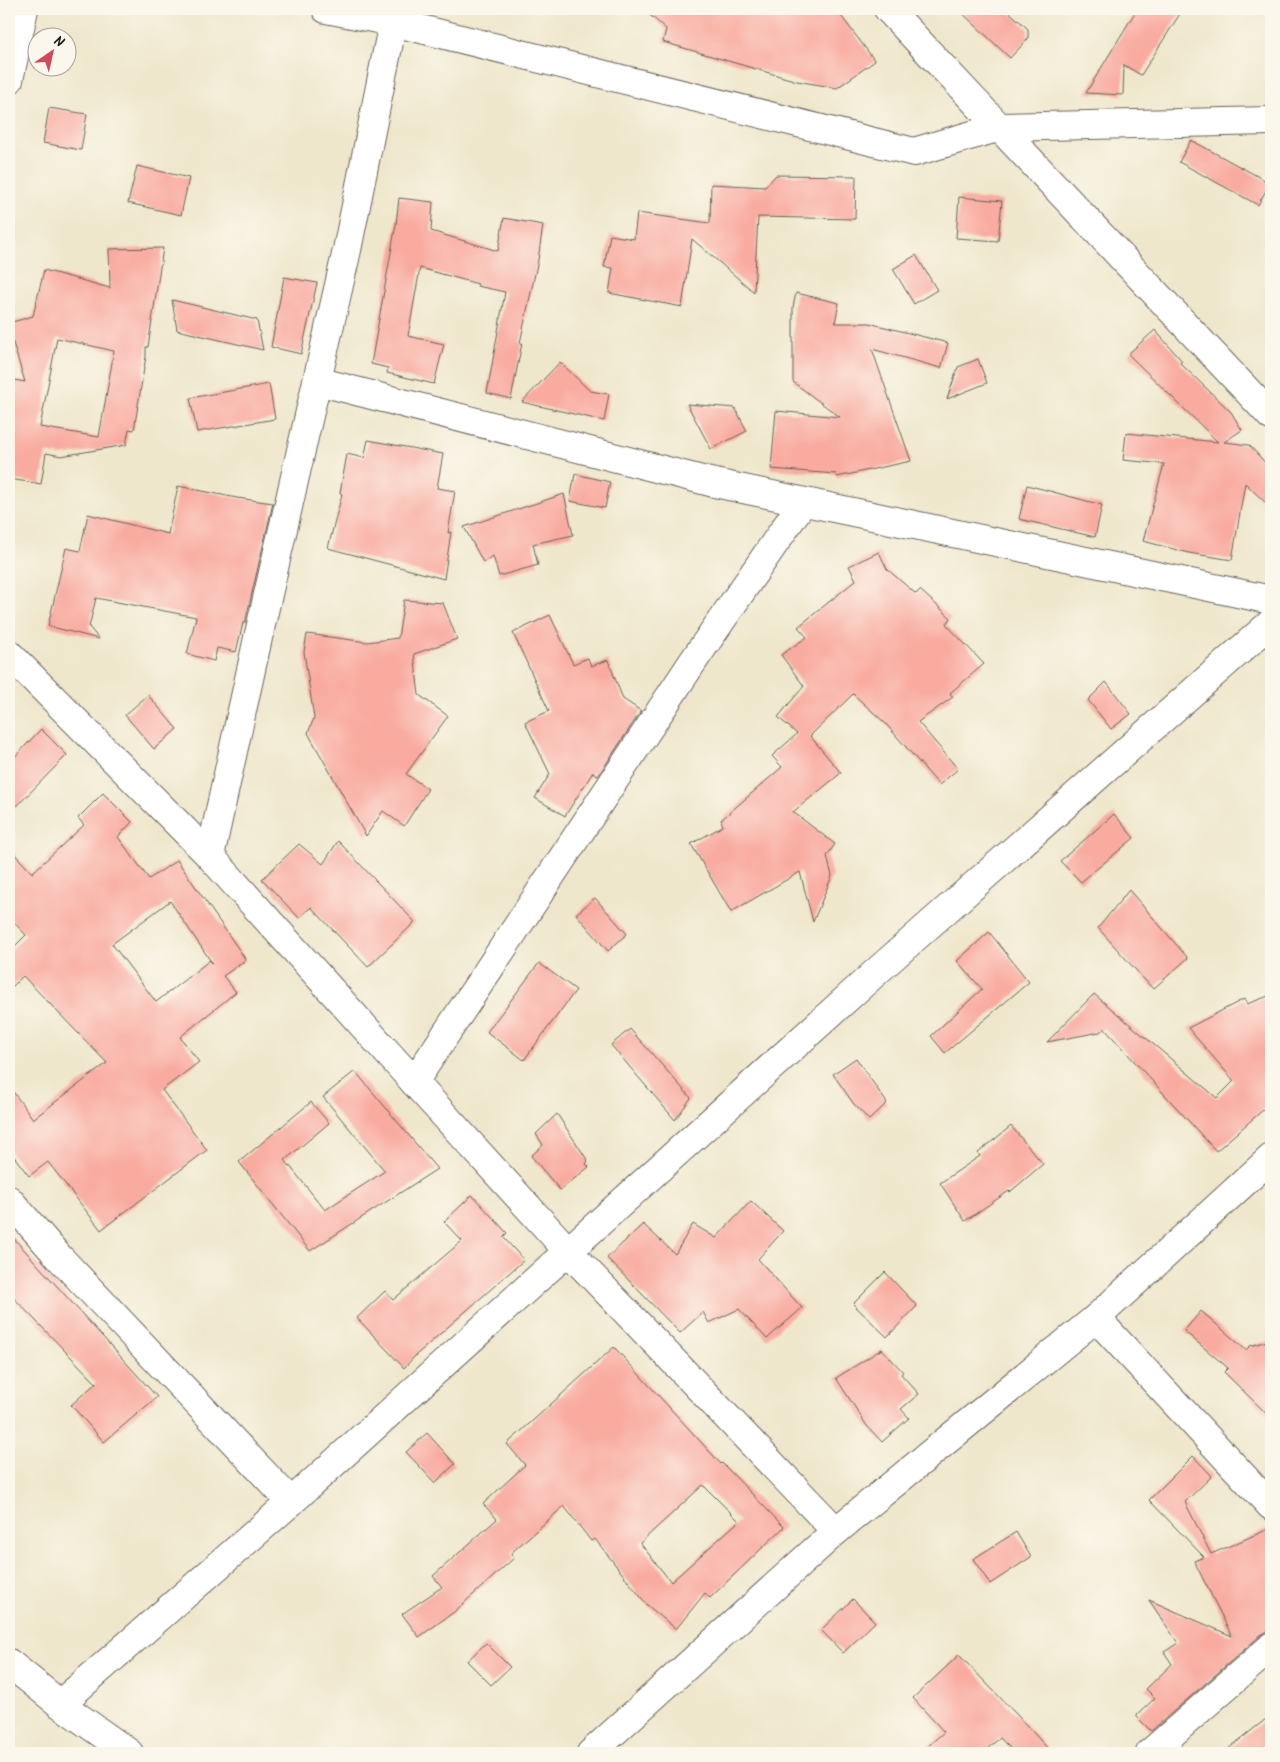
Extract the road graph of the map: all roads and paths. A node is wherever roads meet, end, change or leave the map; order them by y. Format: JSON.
{"nodes":[{"id":1,"x":24,"y":9,"type":"edge"},
{"id":2,"x":326,"y":9,"type":"edge"},
{"id":3,"x":888,"y":9,"type":"edge"},
{"id":4,"x":393,"y":22,"type":"junction"},
{"id":5,"x":9,"y":80,"type":"edge"},
{"id":6,"x":1271,"y":121,"type":"edge"},
{"id":7,"x":1000,"y":127,"type":"junction"},
{"id":8,"x":317,"y":381,"type":"junction"},
{"id":9,"x":1271,"y":416,"type":"edge"},
{"id":10,"x":803,"y":502,"type":"junction"},
{"id":11,"x":1271,"y":600,"type":"edge"},
{"id":12,"x":1271,"y":623,"type":"edge"},
{"id":13,"x":9,"y":654,"type":"edge"},
{"id":14,"x":210,"y":856,"type":"junction"},
{"id":15,"x":414,"y":1082,"type":"junction"},
{"id":16,"x":1271,"y":1158,"type":"edge"},
{"id":17,"x":9,"y":1200,"type":"edge"},
{"id":18,"x":568,"y":1251,"type":"junction"},
{"id":19,"x":1096,"y":1318,"type":"junction"},
{"id":20,"x":291,"y":1502,"type":"junction"},
{"id":21,"x":1271,"y":1506,"type":"edge"},
{"id":22,"x":836,"y":1531,"type":"junction"},
{"id":23,"x":1271,"y":1647,"type":"edge"},
{"id":24,"x":9,"y":1663,"type":"edge"},
{"id":25,"x":60,"y":1704,"type":"junction"},
{"id":26,"x":129,"y":1753,"type":"edge"},
{"id":27,"x":591,"y":1753,"type":"edge"},
{"id":28,"x":1150,"y":1753,"type":"edge"}],
"edges":[{"from":1,"to":5,"type":"street"},
{"from":2,"to":4,"type":"street"},
{"from":3,"to":7,"type":"street"},
{"from":4,"to":7,"type":"street"},
{"from":4,"to":8,"type":"street"},
{"from":6,"to":7,"type":"street"},
{"from":7,"to":9,"type":"street"},
{"from":8,"to":10,"type":"street"},
{"from":8,"to":14,"type":"street"},
{"from":10,"to":11,"type":"street"},
{"from":10,"to":15,"type":"street"},
{"from":12,"to":18,"type":"street"},
{"from":13,"to":14,"type":"street"},
{"from":14,"to":15,"type":"street"},
{"from":15,"to":18,"type":"street"},
{"from":16,"to":19,"type":"street"},
{"from":17,"to":20,"type":"street"},
{"from":18,"to":20,"type":"street"},
{"from":18,"to":22,"type":"street"},
{"from":19,"to":21,"type":"street"},
{"from":19,"to":22,"type":"street"},
{"from":20,"to":25,"type":"street"},
{"from":22,"to":27,"type":"street"},
{"from":23,"to":28,"type":"street"},
{"from":24,"to":25,"type":"street"},
{"from":25,"to":26,"type":"street"}]}
